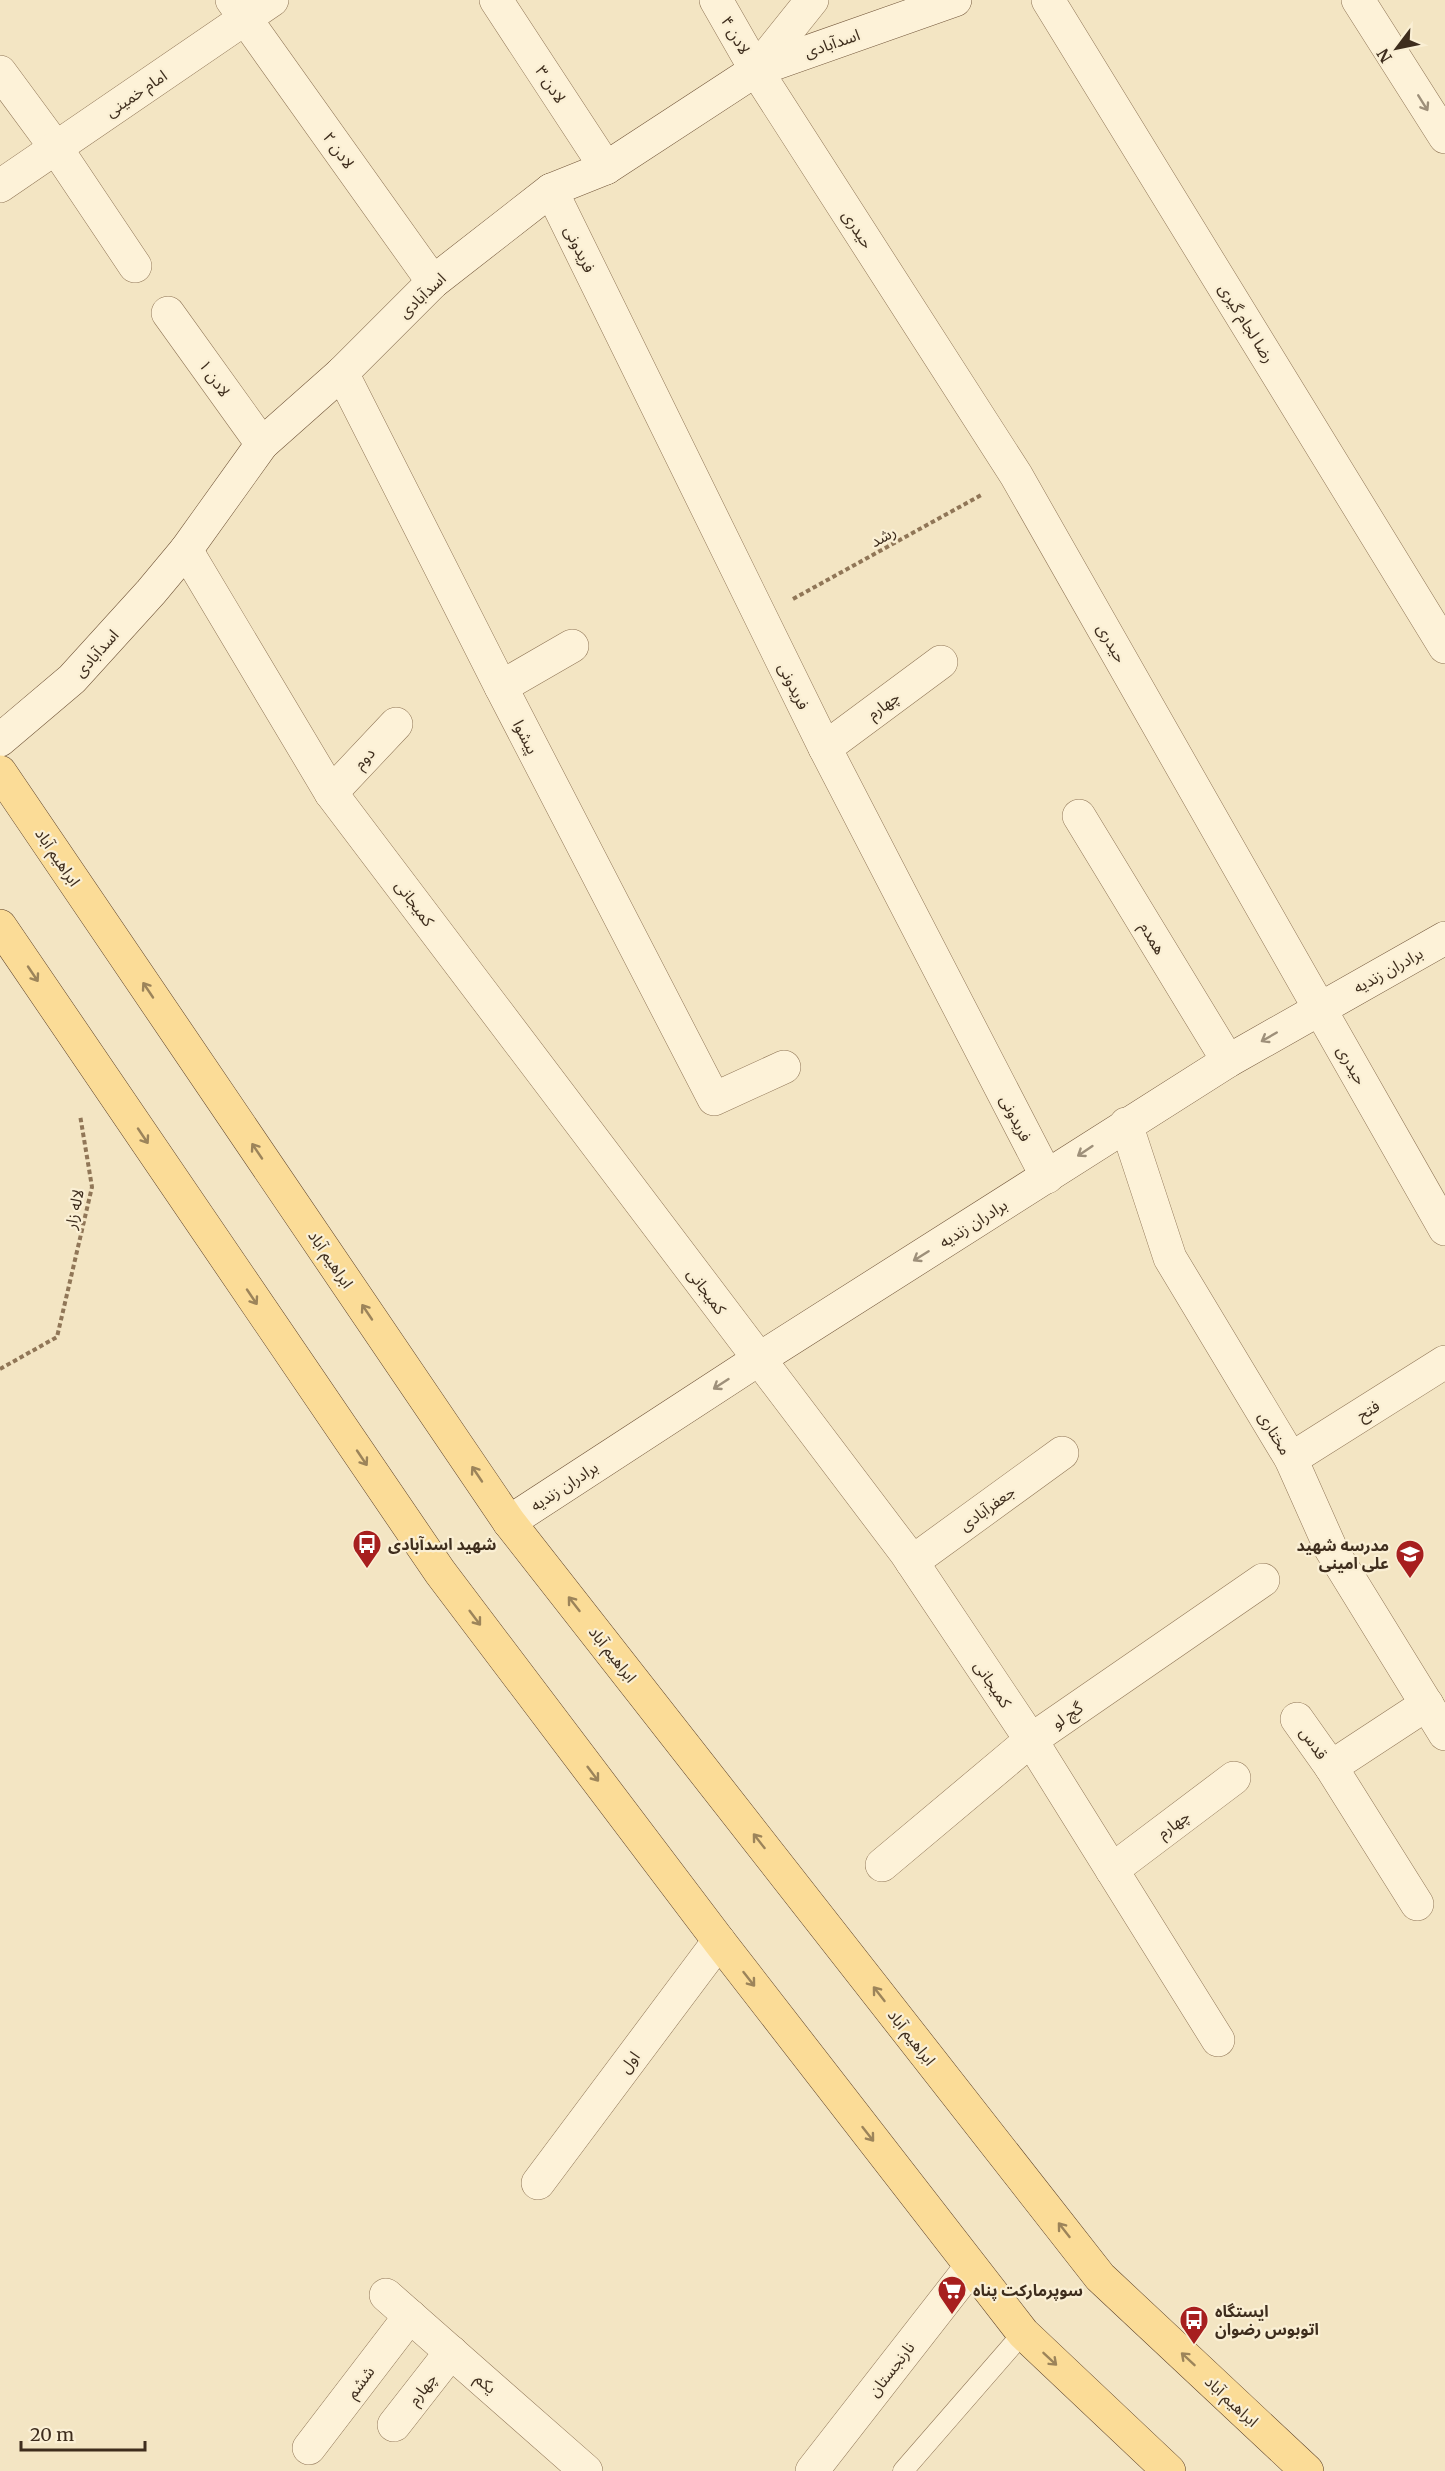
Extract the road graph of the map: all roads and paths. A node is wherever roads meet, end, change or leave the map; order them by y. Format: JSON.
{"nodes":[{"id":1,"x":272,"y":0,"type":"edge"},
{"id":2,"x":496,"y":0,"type":"edge"},
{"id":3,"x":716,"y":0,"type":"edge"},
{"id":4,"x":812,"y":0,"type":"edge"},
{"id":5,"x":955,"y":0,"type":"edge"},
{"id":6,"x":1048,"y":0,"type":"edge"},
{"id":7,"x":1358,"y":0,"type":"edge"},
{"id":8,"x":238,"y":9,"type":"edge"},
{"id":9,"x":756,"y":70,"type":"junction"},
{"id":10,"x":0,"y":72,"type":"edge"},
{"id":11,"x":1445,"y":137,"type":"edge"},
{"id":12,"x":56,"y":148,"type":"junction"},
{"id":13,"x":606,"y":168,"type":"junction"},
{"id":14,"x":0,"y":186,"type":"edge"},
{"id":15,"x":551,"y":190,"type":"junction"},
{"id":16,"x":135,"y":266,"type":"dead end"},
{"id":17,"x":433,"y":282,"type":"junction"},
{"id":18,"x":168,"y":313,"type":"dead end"},
{"id":19,"x":342,"y":373,"type":"junction"},
{"id":20,"x":262,"y":444,"type":"junction"},
{"id":21,"x":1016,"y":475,"type":"junction"},
{"id":22,"x":186,"y":550,"type":"junction"},
{"id":23,"x":761,"y":617,"type":"junction"},
{"id":24,"x":572,"y":646,"type":"dead end"},
{"id":25,"x":1445,"y":647,"type":"edge"},
{"id":26,"x":941,"y":662,"type":"dead end"},
{"id":27,"x":501,"y":687,"type":"junction"},
{"id":28,"x":396,"y":724,"type":"dead end"},
{"id":29,"x":0,"y":740,"type":"edge"},
{"id":30,"x":825,"y":748,"type":"junction"},
{"id":31,"x":0,"y":772,"type":"edge"},
{"id":32,"x":332,"y":793,"type":"junction"},
{"id":33,"x":1079,"y":816,"type":"dead end"},
{"id":34,"x":0,"y":926,"type":"edge"},
{"id":35,"x":1445,"y":938,"type":"edge"},
{"id":36,"x":1319,"y":1008,"type":"junction"},
{"id":37,"x":1228,"y":1060,"type":"junction"},
{"id":38,"x":784,"y":1067,"type":"dead end"},
{"id":39,"x":79,"y":1108,"type":"dead end"},
{"id":40,"x":1126,"y":1124,"type":"junction"},
{"id":41,"x":1047,"y":1177,"type":"junction"},
{"id":42,"x":1445,"y":1229,"type":"edge"},
{"id":43,"x":759,"y":1359,"type":"junction"},
{"id":44,"x":1445,"y":1362,"type":"edge"},
{"id":45,"x":0,"y":1369,"type":"edge"},
{"id":46,"x":1062,"y":1453,"type":"dead end"},
{"id":47,"x":1291,"y":1459,"type":"junction"},
{"id":48,"x":509,"y":1522,"type":"junction"},
{"id":49,"x":912,"y":1562,"type":"junction"},
{"id":50,"x":1263,"y":1580,"type":"dead end"},
{"id":51,"x":1427,"y":1704,"type":"junction"},
{"id":52,"x":1297,"y":1719,"type":"dead end"},
{"id":53,"x":1445,"y":1734,"type":"edge"},
{"id":54,"x":1031,"y":1740,"type":"junction"},
{"id":55,"x":1331,"y":1767,"type":"junction"},
{"id":56,"x":1234,"y":1778,"type":"dead end"},
{"id":57,"x":882,"y":1865,"type":"dead end"},
{"id":58,"x":1112,"y":1870,"type":"junction"},
{"id":59,"x":1416,"y":1904,"type":"dead end"},
{"id":60,"x":719,"y":1941,"type":"junction"},
{"id":61,"x":1218,"y":2040,"type":"dead end"},
{"id":62,"x":538,"y":2183,"type":"dead end"},
{"id":63,"x":971,"y":2267,"type":"junction"},
{"id":64,"x":398,"y":2305,"type":"joint"},
{"id":65,"x":1023,"y":2333,"type":"junction"},
{"id":66,"x":451,"y":2352,"type":"junction"},
{"id":67,"x":394,"y":2425,"type":"dead end"},
{"id":68,"x":309,"y":2448,"type":"dead end"},
{"id":69,"x":576,"y":2468,"type":"edge"},
{"id":70,"x":812,"y":2471,"type":"edge"},
{"id":71,"x":903,"y":2471,"type":"edge"},
{"id":72,"x":1169,"y":2471,"type":"edge"},
{"id":73,"x":1307,"y":2471,"type":"edge"}],
"edges":[{"from":1,"to":8,"type":"street","name":"امام خمینی"},
{"from":2,"to":13,"type":"street","name":"لادن ۳"},
{"from":3,"to":9,"type":"street","name":"لادن ۴"},
{"from":4,"to":9,"type":"street"},
{"from":5,"to":9,"type":"street","name":"اسدآبادی"},
{"from":6,"to":25,"type":"street","name":"رضا لجام گیری"},
{"from":7,"to":11,"type":"street","one_way":true},
{"from":8,"to":12,"type":"street","name":"امام خمینی"},
{"from":8,"to":17,"type":"street","name":"لادن ۲"},
{"from":9,"to":13,"type":"street","name":"اسدآبادی"},
{"from":9,"to":21,"type":"street","name":"حیدری"},
{"from":10,"to":12,"type":"street"},
{"from":12,"to":14,"type":"street","name":"امام خمینی"},
{"from":12,"to":16,"type":"street"},
{"from":13,"to":15,"type":"street","name":"اسدآبادی"},
{"from":15,"to":17,"type":"street","name":"اسدآبادی"},
{"from":15,"to":23,"type":"street","name":"فریدونی"},
{"from":17,"to":19,"type":"street","name":"اسدآبادی"},
{"from":18,"to":20,"type":"street","name":"لادن ۱"},
{"from":19,"to":20,"type":"street","name":"اسدآبادی"},
{"from":19,"to":27,"type":"street","name":"پیشوا"},
{"from":20,"to":22,"type":"street","name":"اسدآبادی"},
{"from":21,"to":23,"type":"path","name":"رشد"},
{"from":21,"to":36,"type":"street","name":"حیدری"},
{"from":22,"to":29,"type":"street","name":"اسدآبادی"},
{"from":22,"to":32,"type":"street","name":"کمیجانی"},
{"from":23,"to":30,"type":"street","name":"فریدونی"},
{"from":24,"to":27,"type":"street"},
{"from":26,"to":30,"type":"street","name":"چهارم"},
{"from":27,"to":38,"type":"street","name":"پیشوا"},
{"from":28,"to":32,"type":"street","name":"دوم"},
{"from":30,"to":41,"type":"street","name":"فریدونی"},
{"from":48,"to":31,"type":"main road","name":"ابراهیم آباد","one_way":true},
{"from":32,"to":43,"type":"street","name":"کمیجانی"},
{"from":33,"to":37,"type":"street","name":"همدم"},
{"from":34,"to":60,"type":"main road","one_way":true},
{"from":35,"to":36,"type":"street","name":"برادران زندیه"},
{"from":36,"to":37,"type":"street","name":"برادران زندیه","one_way":true},
{"from":36,"to":42,"type":"street","name":"حیدری"},
{"from":37,"to":40,"type":"street","name":"برادران زندیه"},
{"from":39,"to":45,"type":"path","name":"لاله زار"},
{"from":40,"to":41,"type":"street","name":"برادران زندیه","one_way":true},
{"from":40,"to":47,"type":"street","name":"مختاری"},
{"from":41,"to":43,"type":"street","name":"برادران زندیه","one_way":true},
{"from":43,"to":48,"type":"street","name":"برادران زندیه","one_way":true},
{"from":43,"to":49,"type":"street","name":"کمیجانی"},
{"from":44,"to":47,"type":"street","name":"فتح"},
{"from":46,"to":49,"type":"street","name":"جعفرآبادی"},
{"from":47,"to":51,"type":"street","name":"مختاری"},
{"from":73,"to":48,"type":"main road","name":"ابراهیم آباد","one_way":true},
{"from":49,"to":54,"type":"street","name":"کمیجانی"},
{"from":50,"to":54,"type":"street","name":"گچ لو"},
{"from":51,"to":53,"type":"street","name":"مختاری"},
{"from":51,"to":55,"type":"street"},
{"from":52,"to":55,"type":"street","name":"قدس"},
{"from":54,"to":57,"type":"street","name":"گچ لو"},
{"from":54,"to":58,"type":"street","name":"کمیجانی"},
{"from":55,"to":59,"type":"street","name":"قدس"},
{"from":56,"to":58,"type":"street","name":"چهارم"},
{"from":58,"to":61,"type":"street","name":"کمیجانی"},
{"from":60,"to":62,"type":"street","name":"اول"},
{"from":60,"to":63,"type":"main road","one_way":true},
{"from":63,"to":65,"type":"main road"},
{"from":63,"to":70,"type":"street","name":"نارنجستان"},
{"from":64,"to":66,"type":"street","name":"یکم"},
{"from":64,"to":68,"type":"street","name":"ششم"},
{"from":65,"to":71,"type":"lane"},
{"from":65,"to":72,"type":"main road","one_way":true},
{"from":66,"to":67,"type":"street","name":"چهارم"},
{"from":66,"to":69,"type":"street","name":"یکم"}]}
